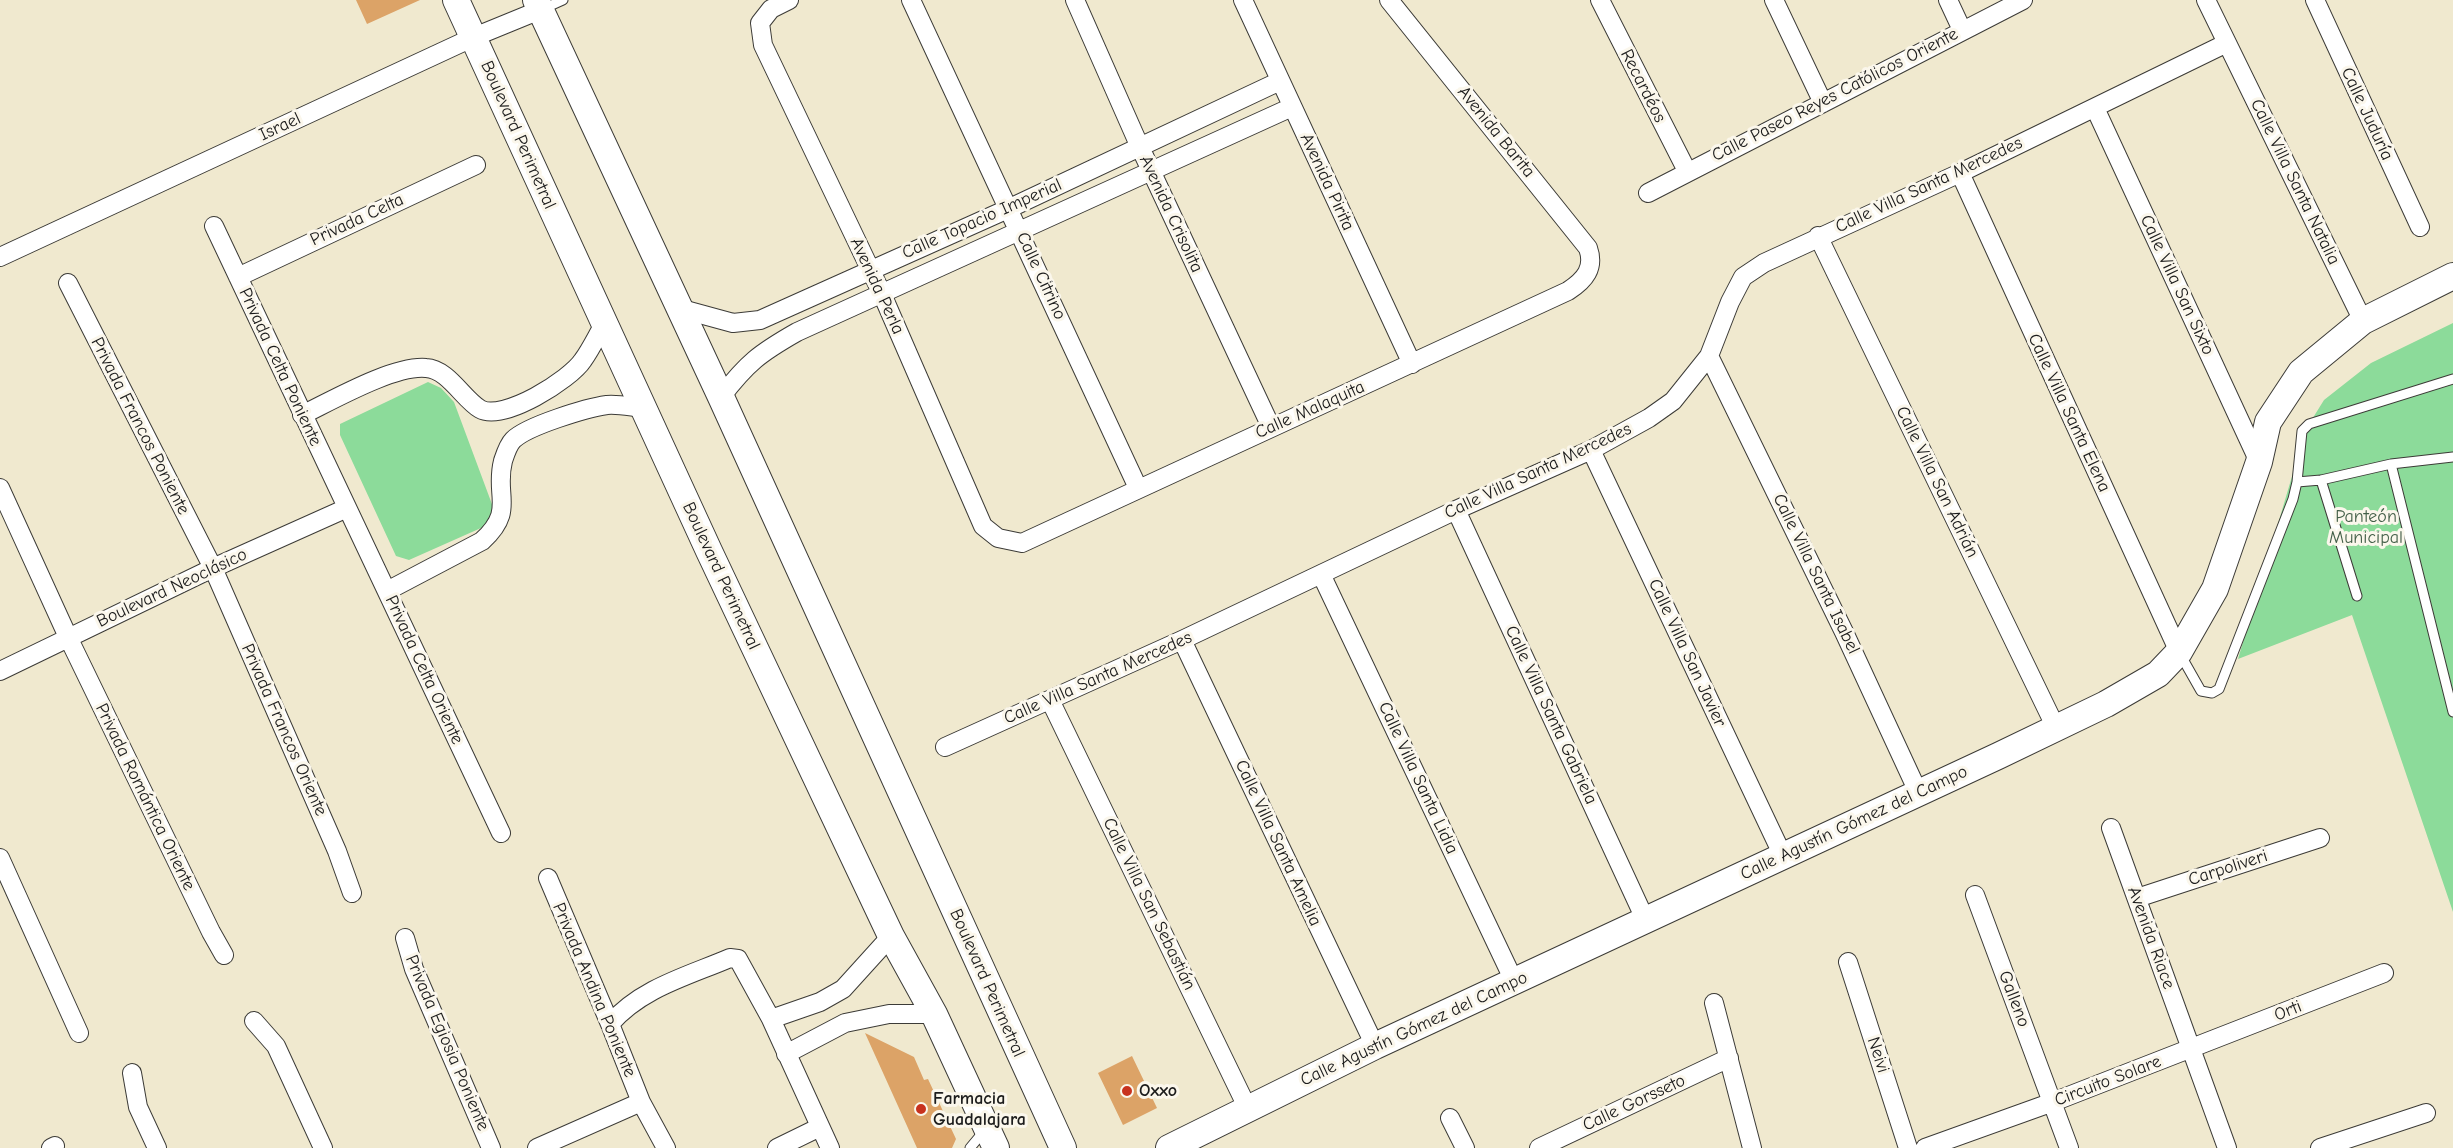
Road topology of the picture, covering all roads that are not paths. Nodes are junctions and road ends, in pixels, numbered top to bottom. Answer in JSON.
{"nodes":[{"id":1,"x":456,"y":0,"type":"edge"},
{"id":2,"x":789,"y":0,"type":"edge"},
{"id":3,"x":910,"y":0,"type":"edge"},
{"id":4,"x":1075,"y":0,"type":"edge"},
{"id":5,"x":1243,"y":0,"type":"edge"},
{"id":6,"x":1389,"y":0,"type":"edge"},
{"id":7,"x":1600,"y":0,"type":"edge"},
{"id":8,"x":1774,"y":0,"type":"edge"},
{"id":9,"x":1948,"y":0,"type":"edge"},
{"id":10,"x":2022,"y":0,"type":"edge"},
{"id":11,"x":2206,"y":0,"type":"edge"},
{"id":12,"x":2315,"y":0,"type":"edge"},
{"id":13,"x":546,"y":3,"type":"edge"},
{"id":14,"x":1962,"y":30,"type":"junction"},
{"id":15,"x":474,"y":37,"type":"junction"},
{"id":16,"x":2227,"y":43,"type":"junction"},
{"id":17,"x":1280,"y":81,"type":"junction"},
{"id":18,"x":1823,"y":103,"type":"junction"},
{"id":19,"x":1292,"y":107,"type":"junction"},
{"id":20,"x":2095,"y":108,"type":"junction"},
{"id":21,"x":1139,"y":145,"type":"junction"},
{"id":22,"x":476,"y":165,"type":"dead end"},
{"id":23,"x":1152,"y":171,"type":"junction"},
{"id":24,"x":1687,"y":171,"type":"junction"},
{"id":25,"x":1960,"y":173,"type":"junction"},
{"id":26,"x":1648,"y":193,"type":"dead end"},
{"id":27,"x":1010,"y":208,"type":"junction"},
{"id":28,"x":214,"y":226,"type":"dead end"},
{"id":29,"x":2420,"y":227,"type":"dead end"},
{"id":30,"x":1020,"y":230,"type":"junction"},
{"id":31,"x":1818,"y":236,"type":"junction"},
{"id":32,"x":0,"y":257,"type":"edge"},
{"id":33,"x":1590,"y":268,"type":"joint"},
{"id":34,"x":869,"y":269,"type":"junction"},
{"id":35,"x":2453,"y":276,"type":"edge"},
{"id":36,"x":238,"y":277,"type":"junction"},
{"id":37,"x":68,"y":283,"type":"dead end"},
{"id":38,"x":882,"y":294,"type":"junction"},
{"id":39,"x":805,"y":298,"type":"junction"},
{"id":40,"x":678,"y":308,"type":"junction"},
{"id":41,"x":760,"y":320,"type":"junction"},
{"id":42,"x":2363,"y":321,"type":"junction"},
{"id":43,"x":817,"y":323,"type":"junction"},
{"id":44,"x":604,"y":324,"type":"junction"},
{"id":45,"x":772,"y":346,"type":"junction"},
{"id":46,"x":1709,"y":356,"type":"junction"},
{"id":47,"x":1412,"y":364,"type":"junction"},
{"id":48,"x":2453,"y":379,"type":"edge"},
{"id":49,"x":539,"y":394,"type":"junction"},
{"id":50,"x":721,"y":397,"type":"junction"},
{"id":51,"x":644,"y":408,"type":"junction"},
{"id":52,"x":302,"y":415,"type":"junction"},
{"id":53,"x":550,"y":422,"type":"junction"},
{"id":54,"x":1270,"y":427,"type":"junction"},
{"id":55,"x":1591,"y":450,"type":"junction"},
{"id":56,"x":2453,"y":457,"type":"edge"},
{"id":57,"x":2259,"y":462,"type":"junction"},
{"id":58,"x":2391,"y":464,"type":"junction"},
{"id":59,"x":2321,"y":480,"type":"junction"},
{"id":60,"x":2297,"y":482,"type":"junction"},
{"id":61,"x":0,"y":488,"type":"edge"},
{"id":62,"x":1138,"y":488,"type":"junction"},
{"id":63,"x":347,"y":508,"type":"junction"},
{"id":64,"x":1456,"y":510,"type":"junction"},
{"id":65,"x":1022,"y":543,"type":"joint"},
{"id":66,"x":213,"y":568,"type":"junction"},
{"id":67,"x":1321,"y":574,"type":"junction"},
{"id":68,"x":387,"y":591,"type":"junction"},
{"id":69,"x":2357,"y":596,"type":"dead end"},
{"id":70,"x":68,"y":637,"type":"junction"},
{"id":71,"x":1182,"y":640,"type":"junction"},
{"id":72,"x":2179,"y":652,"type":"junction"},
{"id":73,"x":0,"y":672,"type":"edge"},
{"id":74,"x":1050,"y":700,"type":"junction"},
{"id":75,"x":2453,"y":712,"type":"edge"},
{"id":76,"x":2056,"y":728,"type":"junction"},
{"id":77,"x":945,"y":747,"type":"dead end"},
{"id":78,"x":1919,"y":794,"type":"junction"},
{"id":79,"x":2111,"y":828,"type":"dead end"},
{"id":80,"x":501,"y":833,"type":"dead end"},
{"id":81,"x":2320,"y":838,"type":"dead end"},
{"id":82,"x":1783,"y":856,"type":"junction"},
{"id":83,"x":0,"y":858,"type":"edge"},
{"id":84,"x":548,"y":878,"type":"dead end"},
{"id":85,"x":352,"y":894,"type":"dead end"},
{"id":86,"x":1975,"y":895,"type":"dead end"},
{"id":87,"x":2137,"y":898,"type":"junction"},
{"id":88,"x":1645,"y":919,"type":"junction"},
{"id":89,"x":891,"y":936,"type":"junction"},
{"id":90,"x":405,"y":938,"type":"dead end"},
{"id":91,"x":224,"y":955,"type":"dead end"},
{"id":92,"x":1848,"y":962,"type":"dead end"},
{"id":93,"x":2384,"y":973,"type":"dead end"},
{"id":94,"x":1514,"y":981,"type":"junction"},
{"id":95,"x":831,"y":996,"type":"junction"},
{"id":96,"x":1714,"y":1003,"type":"dead end"},
{"id":97,"x":934,"y":1014,"type":"junction"},
{"id":98,"x":771,"y":1019,"type":"junction"},
{"id":99,"x":254,"y":1021,"type":"dead end"},
{"id":100,"x":845,"y":1023,"type":"junction"},
{"id":101,"x":610,"y":1024,"type":"junction"},
{"id":102,"x":79,"y":1033,"type":"dead end"},
{"id":103,"x":1375,"y":1046,"type":"junction"},
{"id":104,"x":2192,"y":1049,"type":"junction"},
{"id":105,"x":786,"y":1054,"type":"junction"},
{"id":106,"x":1729,"y":1058,"type":"junction"},
{"id":107,"x":132,"y":1072,"type":"dead end"},
{"id":108,"x":641,"y":1102,"type":"junction"},
{"id":109,"x":2053,"y":1102,"type":"junction"},
{"id":110,"x":1248,"y":1108,"type":"junction"},
{"id":111,"x":2426,"y":1113,"type":"dead end"},
{"id":112,"x":1450,"y":1118,"type":"dead end"},
{"id":113,"x":820,"y":1127,"type":"junction"},
{"id":114,"x":992,"y":1138,"type":"edge"},
{"id":115,"x":157,"y":1148,"type":"edge"},
{"id":116,"x":323,"y":1148,"type":"edge"},
{"id":117,"x":491,"y":1148,"type":"edge"},
{"id":118,"x":537,"y":1148,"type":"edge"},
{"id":119,"x":666,"y":1148,"type":"edge"},
{"id":120,"x":777,"y":1148,"type":"edge"},
{"id":121,"x":830,"y":1148,"type":"edge"},
{"id":122,"x":970,"y":1148,"type":"edge"},
{"id":123,"x":1063,"y":1148,"type":"edge"},
{"id":124,"x":1169,"y":1148,"type":"edge"},
{"id":125,"x":1465,"y":1148,"type":"edge"},
{"id":126,"x":1539,"y":1148,"type":"edge"},
{"id":127,"x":1752,"y":1148,"type":"edge"},
{"id":128,"x":1908,"y":1148,"type":"edge"},
{"id":129,"x":1925,"y":1148,"type":"edge"},
{"id":130,"x":2069,"y":1148,"type":"edge"},
{"id":131,"x":2227,"y":1148,"type":"edge"},
{"id":132,"x":2320,"y":1148,"type":"edge"}],
"edges":[{"from":1,"to":15,"type":"street","name":"Boulevard Perimetral"},
{"from":2,"to":34,"type":"street","name":"Avenida Perla"},
{"from":3,"to":27,"type":"street","name":"Calle Citrino"},
{"from":4,"to":21,"type":"street","name":"Avenida Crisolita"},
{"from":5,"to":17,"type":"street","name":"Avenida Pirita"},
{"from":6,"to":33,"type":"street","name":"Avenida Barita"},
{"from":7,"to":24,"type":"street","name":"Recardéos"},
{"from":8,"to":18,"type":"street"},
{"from":9,"to":14,"type":"street"},
{"from":10,"to":14,"type":"street","name":"Calle Paseo Reyes Católicos Oriente"},
{"from":11,"to":16,"type":"street","name":"Calle Villa Santa Natalia"},
{"from":12,"to":29,"type":"street","name":"Calle Juduría"},
{"from":13,"to":15,"type":"street","name":"Israel"},
{"from":13,"to":40,"type":"street","name":"Boulevard Perimetral"},
{"from":14,"to":18,"type":"street","name":"Calle Paseo Reyes Católicos Oriente"},
{"from":15,"to":32,"type":"street","name":"Israel"},
{"from":15,"to":44,"type":"street","name":"Boulevard Perimetral"},
{"from":16,"to":20,"type":"street","name":"Calle Villa Santa Mercedes"},
{"from":16,"to":42,"type":"street","name":"Calle Villa Santa Natalia"},
{"from":17,"to":19,"type":"street","name":"Avenida Pirita"},
{"from":17,"to":21,"type":"street","name":"Calle Topacio Imperial"},
{"from":18,"to":24,"type":"street","name":"Calle Paseo Reyes Católicos Oriente"},
{"from":19,"to":23,"type":"street","name":"Calle Topacio Imperial"},
{"from":19,"to":47,"type":"street","name":"Avenida Pirita"},
{"from":20,"to":25,"type":"street","name":"Calle Villa Santa Mercedes"},
{"from":20,"to":57,"type":"street","name":"Calle Villa San Sixto"},
{"from":21,"to":23,"type":"street","name":"Avenida Crisolita"},
{"from":21,"to":27,"type":"street","name":"Calle Topacio Imperial"},
{"from":22,"to":36,"type":"street","name":"Privada Celta"},
{"from":23,"to":30,"type":"street","name":"Calle Topacio Imperial"},
{"from":23,"to":54,"type":"street","name":"Avenida Crisolita"},
{"from":24,"to":26,"type":"street","name":"Calle Paseo Reyes Católicos Oriente"},
{"from":25,"to":31,"type":"street","name":"Calle Villa Santa Mercedes"},
{"from":25,"to":72,"type":"street","name":"Calle Villa Santa Elena"},
{"from":27,"to":30,"type":"street","name":"Calle Citrino"},
{"from":27,"to":34,"type":"street","name":"Calle Topacio Imperial"},
{"from":28,"to":36,"type":"street","name":"Privada Celta Poniente"},
{"from":30,"to":38,"type":"street","name":"Calle Topacio Imperial"},
{"from":30,"to":62,"type":"street","name":"Calle Citrino"},
{"from":31,"to":46,"type":"street","name":"Calle Villa Santa Mercedes"},
{"from":31,"to":76,"type":"street","name":"Calle Villa San Adrián"},
{"from":33,"to":47,"type":"street","name":"Calle Malaquita"},
{"from":34,"to":38,"type":"street","name":"Avenida Perla"},
{"from":34,"to":39,"type":"street","name":"Calle Topacio Imperial"},
{"from":35,"to":42,"type":"street","name":"Calle Agustín Gómez del Campo"},
{"from":36,"to":52,"type":"street","name":"Privada Celta Poniente"},
{"from":37,"to":66,"type":"street","name":"Privada Francos Poniente"},
{"from":38,"to":43,"type":"street","name":"Calle Topacio Imperial"},
{"from":38,"to":65,"type":"street","name":"Avenida Perla"},
{"from":39,"to":41,"type":"street","name":"Calle Topacio Imperial"},
{"from":39,"to":43,"type":"street"},
{"from":40,"to":41,"type":"street","name":"Calle Topacio Imperial"},
{"from":40,"to":50,"type":"street","name":"Boulevard Perimetral"},
{"from":41,"to":45,"type":"street"},
{"from":42,"to":57,"type":"street","name":"Calle Agustín Gómez del Campo"},
{"from":43,"to":45,"type":"street","name":"Calle Topacio Imperial"},
{"from":44,"to":49,"type":"street"},
{"from":44,"to":51,"type":"street","name":"Boulevard Perimetral"},
{"from":45,"to":50,"type":"street","name":"Calle Topacio Imperial"},
{"from":46,"to":55,"type":"street","name":"Calle Villa Santa Mercedes"},
{"from":46,"to":78,"type":"street","name":"Calle Villa Santa Isabel"},
{"from":47,"to":54,"type":"street","name":"Calle Malaquita"},
{"from":48,"to":60,"type":"lane"},
{"from":49,"to":52,"type":"street"},
{"from":49,"to":53,"type":"street"},
{"from":50,"to":123,"type":"street","name":"Boulevard Perimetral"},
{"from":51,"to":53,"type":"street"},
{"from":51,"to":89,"type":"street","name":"Boulevard Perimetral"},
{"from":52,"to":63,"type":"street","name":"Privada Celta Poniente"},
{"from":53,"to":68,"type":"street"},
{"from":54,"to":62,"type":"street","name":"Calle Malaquita"},
{"from":55,"to":64,"type":"street","name":"Calle Villa Santa Mercedes"},
{"from":55,"to":82,"type":"street","name":"Calle Villa San Javier"},
{"from":56,"to":58,"type":"lane"},
{"from":57,"to":72,"type":"street","name":"Calle Agustín Gómez del Campo"},
{"from":58,"to":59,"type":"lane"},
{"from":58,"to":75,"type":"lane"},
{"from":59,"to":60,"type":"lane"},
{"from":59,"to":69,"type":"lane"},
{"from":60,"to":72,"type":"lane"},
{"from":61,"to":70,"type":"street","name":"Privada Romántica Oriente"},
{"from":62,"to":65,"type":"street","name":"Calle Malaquita"},
{"from":63,"to":66,"type":"street","name":"Boulevard Neoclásico"},
{"from":63,"to":68,"type":"street","name":"Privada Celta Oriente"},
{"from":64,"to":67,"type":"street","name":"Calle Villa Santa Mercedes"},
{"from":64,"to":88,"type":"street","name":"Calle Villa Santa Gabriela"},
{"from":66,"to":70,"type":"street","name":"Boulevard Neoclásico"},
{"from":66,"to":85,"type":"street","name":"Privada Francos Oriente"},
{"from":67,"to":71,"type":"street","name":"Calle Villa Santa Mercedes"},
{"from":67,"to":94,"type":"street","name":"Calle Villa Santa Lidia"},
{"from":68,"to":80,"type":"street","name":"Privada Celta Oriente"},
{"from":70,"to":73,"type":"street","name":"Boulevard Neoclásico"},
{"from":70,"to":91,"type":"street","name":"Privada Romántica Oriente"},
{"from":71,"to":74,"type":"street","name":"Calle Villa Santa Mercedes"},
{"from":71,"to":103,"type":"street","name":"Calle Villa Santa Amelia"},
{"from":72,"to":76,"type":"street","name":"Calle Agustín Gómez del Campo"},
{"from":74,"to":77,"type":"street","name":"Calle Villa Santa Mercedes"},
{"from":74,"to":110,"type":"street","name":"Calle Villa San Sebastián"},
{"from":76,"to":78,"type":"street","name":"Calle Agustín Gómez del Campo"},
{"from":78,"to":82,"type":"street","name":"Calle Agustín Gómez del Campo"},
{"from":79,"to":87,"type":"street","name":"Avenida Riace"},
{"from":81,"to":87,"type":"street","name":"Carpoliveri"},
{"from":82,"to":88,"type":"street","name":"Calle Agustín Gómez del Campo"},
{"from":83,"to":102,"type":"street"},
{"from":84,"to":101,"type":"street","name":"Privada Andina Poniente"},
{"from":86,"to":109,"type":"street","name":"Galleno"},
{"from":87,"to":104,"type":"street","name":"Avenida Riace"},
{"from":88,"to":94,"type":"street","name":"Calle Agustín Gómez del Campo"},
{"from":89,"to":95,"type":"street"},
{"from":89,"to":97,"type":"street","name":"Boulevard Perimetral"},
{"from":90,"to":117,"type":"street","name":"Privada Egiosia Poniente"},
{"from":92,"to":128,"type":"street","name":"Neivi"},
{"from":93,"to":104,"type":"street","name":"Orti"},
{"from":94,"to":103,"type":"street","name":"Calle Agustín Gómez del Campo"},
{"from":95,"to":98,"type":"street"},
{"from":95,"to":100,"type":"street"},
{"from":96,"to":106,"type":"street"},
{"from":97,"to":100,"type":"street"},
{"from":97,"to":114,"type":"street","name":"Boulevard Perimetral"},
{"from":98,"to":101,"type":"street"},
{"from":98,"to":105,"type":"street"},
{"from":99,"to":116,"type":"street"},
{"from":100,"to":105,"type":"street"},
{"from":101,"to":108,"type":"street","name":"Privada Andina Poniente"},
{"from":103,"to":110,"type":"street","name":"Calle Agustín Gómez del Campo"},
{"from":104,"to":109,"type":"street","name":"Circuito Solare"},
{"from":104,"to":131,"type":"street"},
{"from":105,"to":113,"type":"street"},
{"from":106,"to":126,"type":"street","name":"Calle Gorsseto"},
{"from":106,"to":127,"type":"street"},
{"from":107,"to":115,"type":"street"},
{"from":108,"to":118,"type":"street"},
{"from":108,"to":119,"type":"street","name":"Privada Andina Poniente"},
{"from":109,"to":129,"type":"street","name":"Circuito Solare"},
{"from":109,"to":130,"type":"street","name":"Galleno"},
{"from":110,"to":124,"type":"street","name":"Calle Agustín Gómez del Campo"},
{"from":111,"to":132,"type":"street"},
{"from":112,"to":125,"type":"street"},
{"from":113,"to":120,"type":"street"},
{"from":113,"to":121,"type":"street"},
{"from":114,"to":122,"type":"lane"}]}
